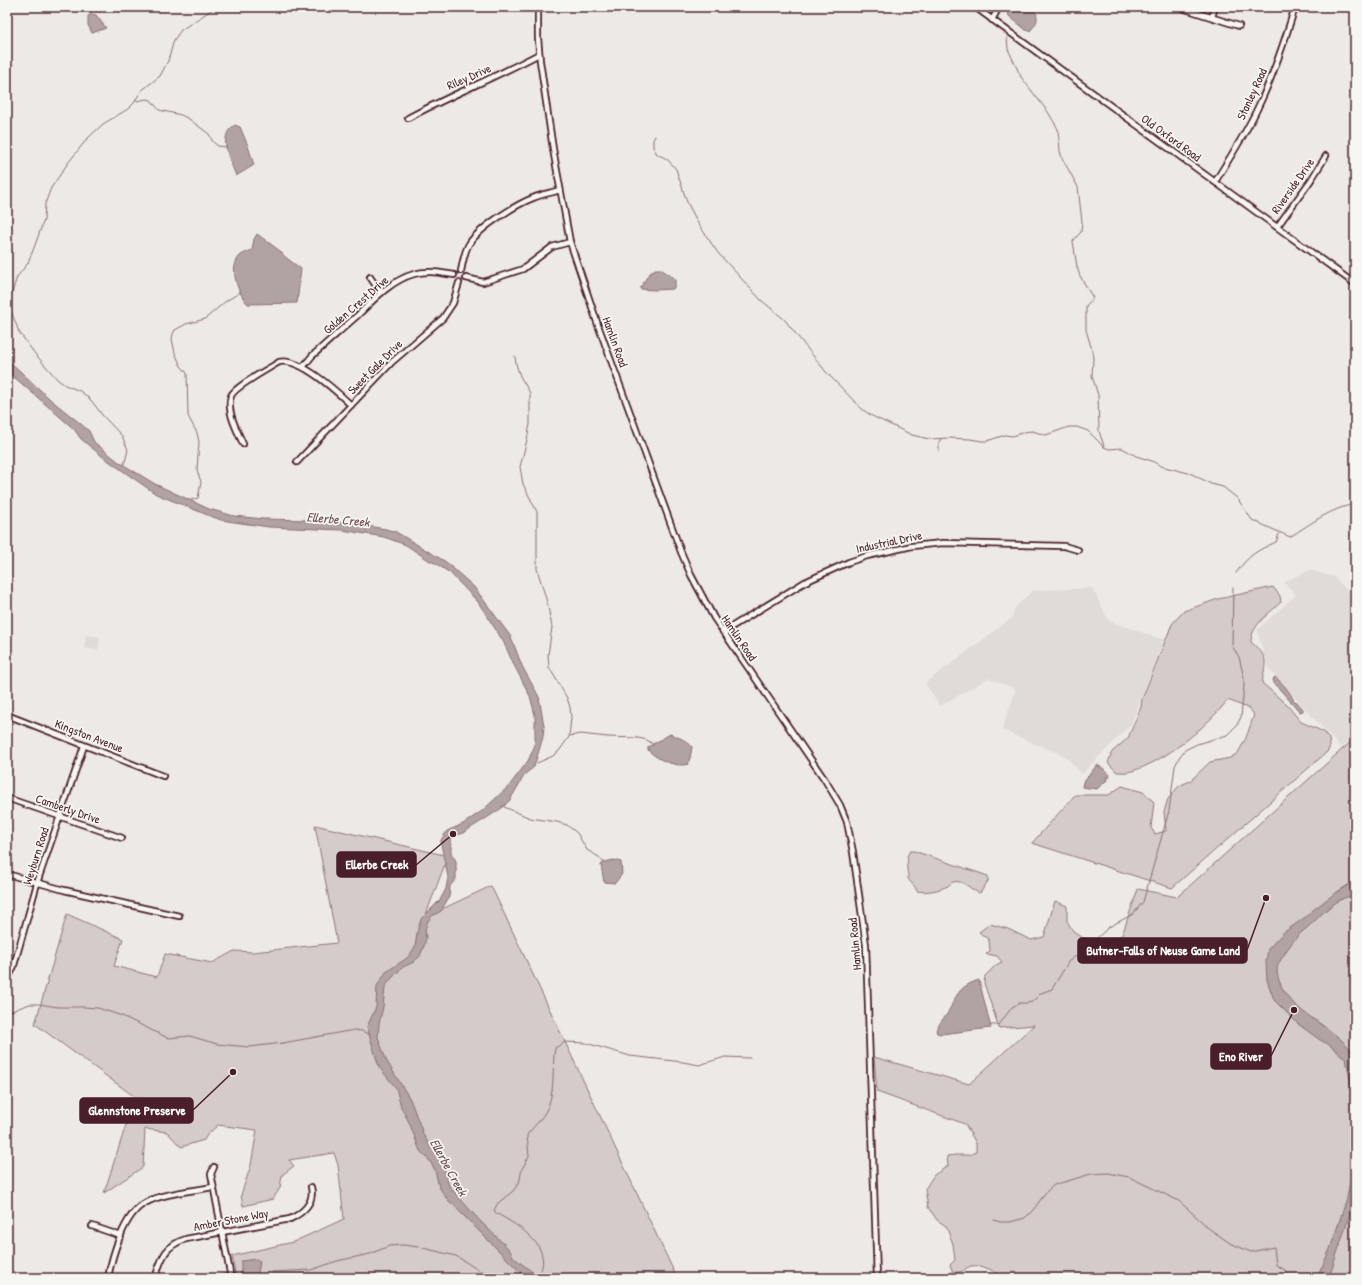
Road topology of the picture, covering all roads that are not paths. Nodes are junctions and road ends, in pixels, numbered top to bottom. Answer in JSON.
{"nodes":[{"id":1,"x":538,"y":7,"type":"edge"},
{"id":2,"x":975,"y":7,"type":"edge"},
{"id":3,"x":999,"y":7,"type":"edge"},
{"id":4,"x":1179,"y":7,"type":"edge"},
{"id":5,"x":1215,"y":7,"type":"edge"},
{"id":6,"x":1294,"y":7,"type":"edge"},
{"id":7,"x":1212,"y":17,"type":"junction"},
{"id":8,"x":992,"y":20,"type":"junction"},
{"id":9,"x":1239,"y":26,"type":"dead end"},
{"id":10,"x":539,"y":54,"type":"junction"},
{"id":11,"x":408,"y":118,"type":"dead end"},
{"id":12,"x":1326,"y":156,"type":"dead end"},
{"id":13,"x":1215,"y":182,"type":"junction"},
{"id":14,"x":560,"y":190,"type":"junction"},
{"id":15,"x":1277,"y":227,"type":"junction"},
{"id":16,"x":570,"y":242,"type":"junction"},
{"id":17,"x":461,"y":271,"type":"junction"},
{"id":18,"x":454,"y":276,"type":"junction"},
{"id":19,"x":370,"y":277,"type":"dead end"},
{"id":20,"x":466,"y":278,"type":"junction"},
{"id":21,"x":458,"y":283,"type":"junction"},
{"id":22,"x":1355,"y":284,"type":"edge"},
{"id":23,"x":381,"y":293,"type":"junction"},
{"id":24,"x":303,"y":368,"type":"junction"},
{"id":25,"x":352,"y":405,"type":"junction"},
{"id":26,"x":242,"y":444,"type":"dead end"},
{"id":27,"x":297,"y":462,"type":"dead end"},
{"id":28,"x":1078,"y":550,"type":"dead end"},
{"id":29,"x":722,"y":632,"type":"junction"},
{"id":30,"x":7,"y":715,"type":"edge"},
{"id":31,"x":84,"y":746,"type":"junction"},
{"id":32,"x":163,"y":776,"type":"dead end"},
{"id":33,"x":7,"y":798,"type":"edge"},
{"id":34,"x":60,"y":816,"type":"junction"},
{"id":35,"x":122,"y":838,"type":"dead end"},
{"id":36,"x":7,"y":874,"type":"edge"},
{"id":37,"x":37,"y":883,"type":"junction"},
{"id":38,"x":179,"y":916,"type":"dead end"},
{"id":39,"x":8,"y":974,"type":"edge"},
{"id":40,"x":214,"y":1167,"type":"dead end"},
{"id":41,"x":213,"y":1187,"type":"junction"},
{"id":42,"x":311,"y":1188,"type":"dead end"},
{"id":43,"x":92,"y":1226,"type":"dead end"},
{"id":44,"x":222,"y":1232,"type":"junction"},
{"id":45,"x":121,"y":1236,"type":"junction"},
{"id":46,"x":231,"y":1277,"type":"edge"},
{"id":47,"x":108,"y":1278,"type":"edge"},
{"id":48,"x":156,"y":1278,"type":"edge"},
{"id":49,"x":224,"y":1278,"type":"edge"},
{"id":50,"x":877,"y":1278,"type":"edge"}],
"edges":[{"from":1,"to":10,"type":"street","name":"Hamlin Road"},
{"from":2,"to":8,"type":"street","name":"Old Oxford Road"},
{"from":3,"to":8,"type":"street"},
{"from":4,"to":7,"type":"street"},
{"from":5,"to":7,"type":"street"},
{"from":6,"to":13,"type":"street","name":"Stanley Road"},
{"from":7,"to":9,"type":"street"},
{"from":8,"to":13,"type":"street","name":"Old Oxford Road"},
{"from":10,"to":11,"type":"street","name":"Riley Drive"},
{"from":10,"to":14,"type":"street","name":"Hamlin Road"},
{"from":12,"to":15,"type":"street","name":"Riverside Drive"},
{"from":13,"to":15,"type":"street","name":"Old Oxford Road"},
{"from":14,"to":16,"type":"street","name":"Hamlin Road"},
{"from":14,"to":17,"type":"street"},
{"from":15,"to":22,"type":"street","name":"Old Oxford Road"},
{"from":16,"to":20,"type":"street"},
{"from":16,"to":29,"type":"street","name":"Hamlin Road"},
{"from":17,"to":18,"type":"street"},
{"from":17,"to":20,"type":"street"},
{"from":18,"to":21,"type":"street"},
{"from":18,"to":23,"type":"street","name":"Golden Crest Drive"},
{"from":19,"to":23,"type":"street"},
{"from":20,"to":21,"type":"street"},
{"from":21,"to":25,"type":"street","name":"Sweet Gale Drive"},
{"from":23,"to":24,"type":"street","name":"Golden Crest Drive"},
{"from":24,"to":25,"type":"street"},
{"from":24,"to":26,"type":"street"},
{"from":25,"to":27,"type":"street","name":"Sweet Gale Drive"},
{"from":28,"to":29,"type":"street","name":"Industrial Drive"},
{"from":29,"to":50,"type":"street","name":"Hamlin Road"},
{"from":30,"to":31,"type":"street","name":"Kingston Avenue"},
{"from":31,"to":32,"type":"street","name":"Kingston Avenue"},
{"from":31,"to":34,"type":"street","name":"Weyburn Road"},
{"from":33,"to":34,"type":"street","name":"Camberly Drive"},
{"from":34,"to":35,"type":"street","name":"Camberly Drive"},
{"from":34,"to":37,"type":"street","name":"Weyburn Road"},
{"from":36,"to":37,"type":"street"},
{"from":37,"to":38,"type":"street"},
{"from":37,"to":39,"type":"street","name":"Weyburn Road"},
{"from":40,"to":41,"type":"street"},
{"from":41,"to":44,"type":"street"},
{"from":41,"to":45,"type":"street"},
{"from":42,"to":44,"type":"street","name":"Amber Stone Way"},
{"from":43,"to":45,"type":"street"},
{"from":44,"to":46,"type":"street"},
{"from":44,"to":48,"type":"street","name":"Amber Stone Way"},
{"from":45,"to":47,"type":"street"},
{"from":46,"to":49,"type":"street"}]}
